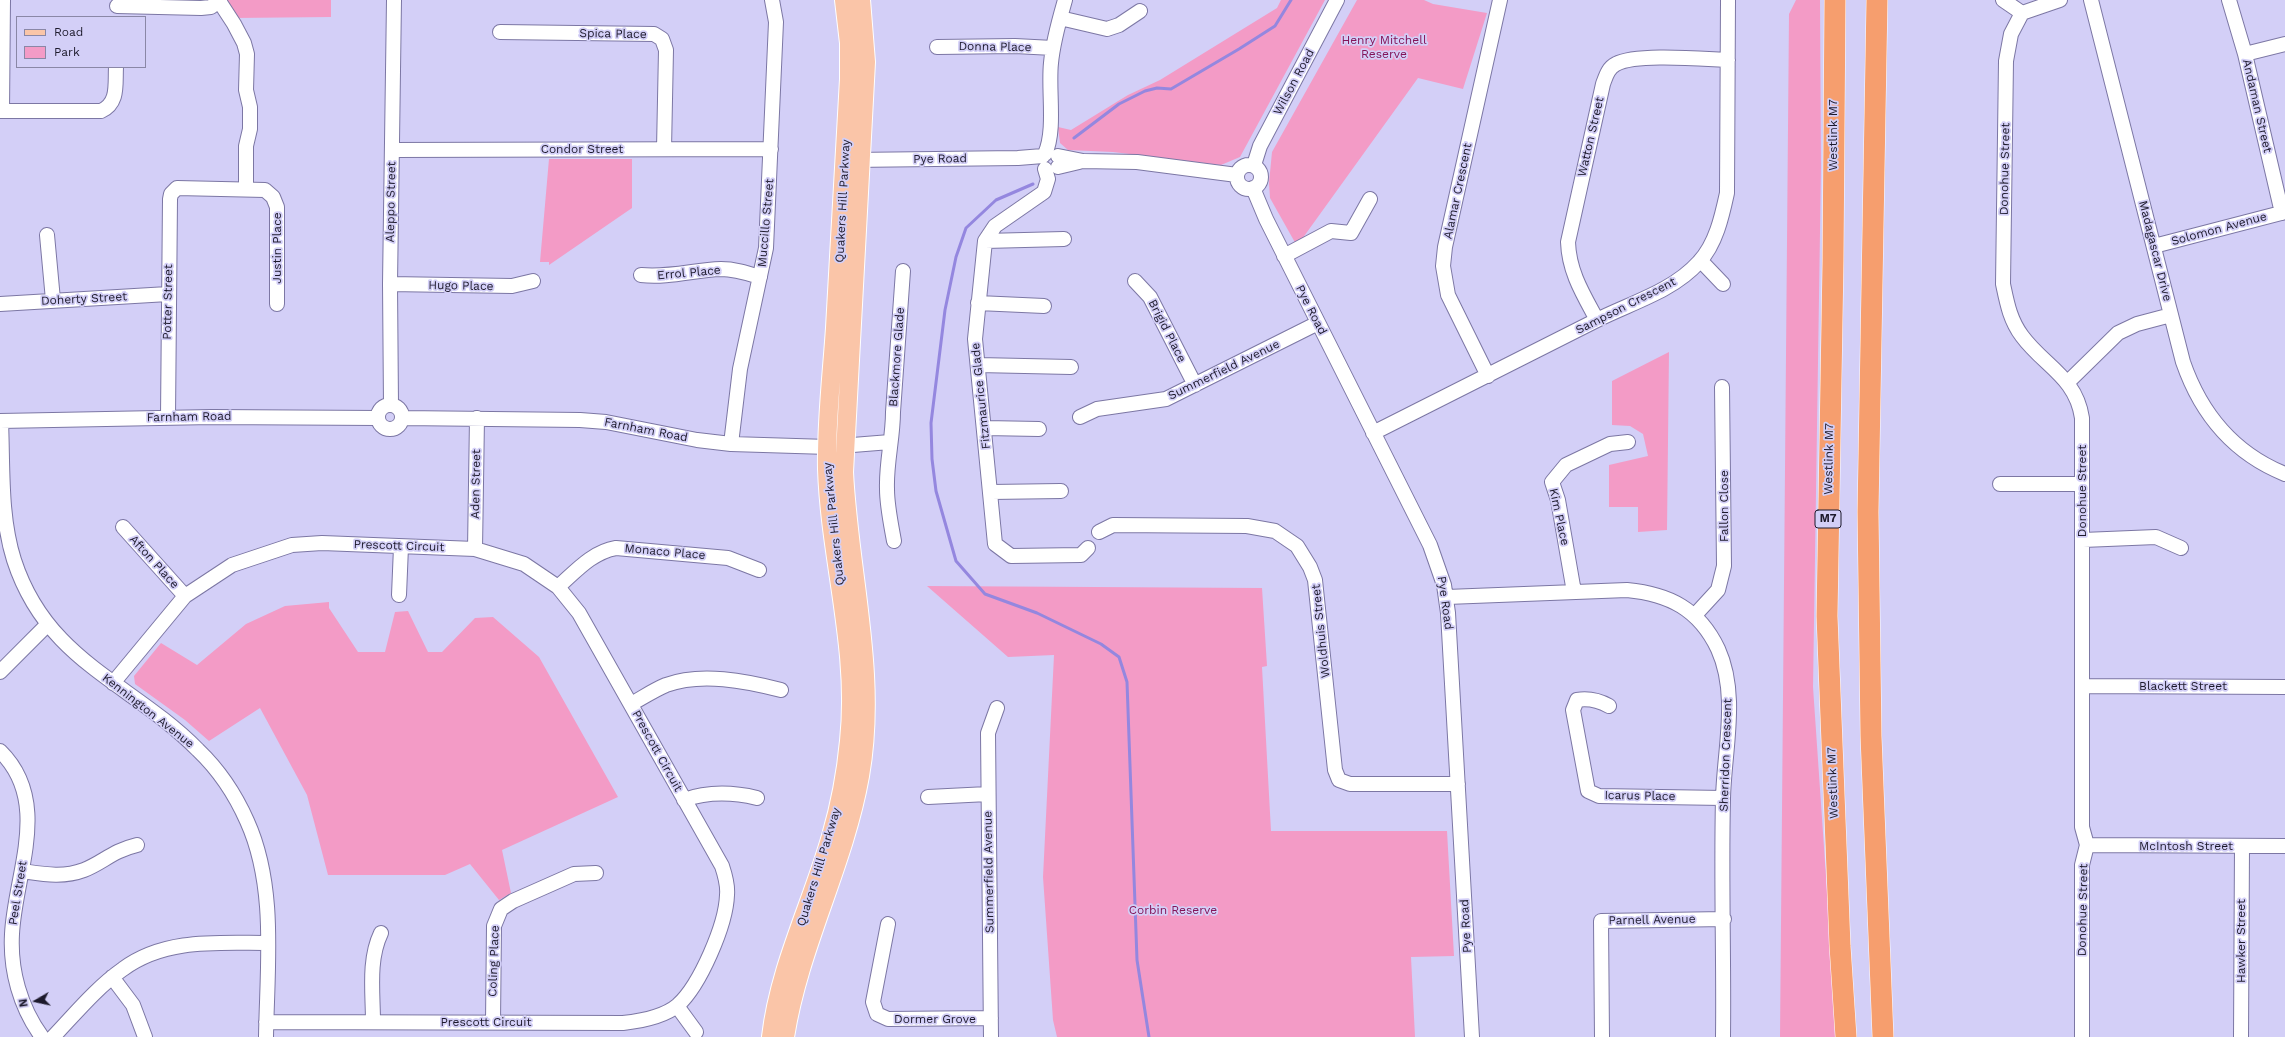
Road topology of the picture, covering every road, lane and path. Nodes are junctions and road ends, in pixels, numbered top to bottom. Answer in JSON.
{"nodes":[{"id":1,"x":3,"y":0,"type":"edge"},
{"id":2,"x":394,"y":0,"type":"edge"},
{"id":3,"x":772,"y":0,"type":"edge"},
{"id":4,"x":844,"y":0,"type":"edge"},
{"id":5,"x":861,"y":0,"type":"edge"},
{"id":6,"x":1065,"y":0,"type":"edge"},
{"id":7,"x":1336,"y":0,"type":"edge"},
{"id":8,"x":1500,"y":0,"type":"edge"},
{"id":9,"x":1728,"y":0,"type":"edge"},
{"id":10,"x":1835,"y":0,"type":"edge"},
{"id":11,"x":1877,"y":0,"type":"edge"},
{"id":12,"x":2003,"y":0,"type":"edge"},
{"id":13,"x":2060,"y":0,"type":"edge"},
{"id":14,"x":2091,"y":0,"type":"edge"},
{"id":15,"x":2229,"y":0,"type":"edge"},
{"id":16,"x":219,"y":1,"type":"edge"},
{"id":17,"x":117,"y":8,"type":"edge"},
{"id":18,"x":1140,"y":11,"type":"dead end"},
{"id":19,"x":2022,"y":13,"type":"junction"},
{"id":20,"x":1060,"y":18,"type":"junction"},
{"id":21,"x":500,"y":32,"type":"dead end"},
{"id":22,"x":2285,"y":44,"type":"edge"},
{"id":23,"x":937,"y":47,"type":"dead end"},
{"id":24,"x":1053,"y":48,"type":"junction"},
{"id":25,"x":2245,"y":54,"type":"junction"},
{"id":26,"x":1728,"y":60,"type":"junction"},
{"id":27,"x":116,"y":68,"type":"edge"},
{"id":28,"x":1,"y":111,"type":"edge"},
{"id":29,"x":664,"y":148,"type":"junction"},
{"id":30,"x":772,"y":149,"type":"junction"},
{"id":31,"x":392,"y":150,"type":"junction"},
{"id":32,"x":853,"y":160,"type":"junction"},
{"id":33,"x":1050,"y":161,"type":"junction"},
{"id":34,"x":1254,"y":165,"type":"junction"},
{"id":35,"x":1237,"y":175,"type":"junction"},
{"id":36,"x":177,"y":188,"type":"joint"},
{"id":37,"x":1253,"y":188,"type":"junction"},
{"id":38,"x":246,"y":189,"type":"junction"},
{"id":39,"x":1370,"y":199,"type":"dead end"},
{"id":40,"x":2283,"y":213,"type":"edge"},
{"id":41,"x":46,"y":235,"type":"dead end"},
{"id":42,"x":1064,"y":239,"type":"dead end"},
{"id":43,"x":984,"y":241,"type":"junction"},
{"id":44,"x":2154,"y":246,"type":"junction"},
{"id":45,"x":1284,"y":256,"type":"junction"},
{"id":46,"x":1700,"y":261,"type":"junction"},
{"id":47,"x":903,"y":271,"type":"dead end"},
{"id":48,"x":641,"y":275,"type":"dead end"},
{"id":49,"x":760,"y":277,"type":"junction"},
{"id":50,"x":533,"y":281,"type":"dead end"},
{"id":51,"x":1135,"y":281,"type":"dead end"},
{"id":52,"x":390,"y":284,"type":"junction"},
{"id":53,"x":1723,"y":284,"type":"dead end"},
{"id":54,"x":168,"y":294,"type":"junction"},
{"id":55,"x":53,"y":300,"type":"junction"},
{"id":56,"x":978,"y":303,"type":"junction"},
{"id":57,"x":0,"y":304,"type":"edge"},
{"id":58,"x":277,"y":304,"type":"dead end"},
{"id":59,"x":1044,"y":306,"type":"dead end"},
{"id":60,"x":2171,"y":315,"type":"junction"},
{"id":61,"x":1597,"y":320,"type":"junction"},
{"id":62,"x":1318,"y":324,"type":"junction"},
{"id":63,"x":978,"y":365,"type":"junction"},
{"id":64,"x":1071,"y":367,"type":"dead end"},
{"id":65,"x":1488,"y":376,"type":"junction"},
{"id":66,"x":2068,"y":382,"type":"junction"},
{"id":67,"x":1195,"y":385,"type":"junction"},
{"id":68,"x":1722,"y":387,"type":"dead end"},
{"id":69,"x":391,"y":405,"type":"junction"},
{"id":70,"x":1080,"y":417,"type":"dead end"},
{"id":71,"x":168,"y":418,"type":"junction"},
{"id":72,"x":378,"y":418,"type":"junction"},
{"id":73,"x":402,"y":418,"type":"junction"},
{"id":74,"x":476,"y":418,"type":"junction"},
{"id":75,"x":0,"y":421,"type":"edge"},
{"id":76,"x":985,"y":428,"type":"junction"},
{"id":77,"x":1039,"y":429,"type":"dead end"},
{"id":78,"x":1373,"y":433,"type":"junction"},
{"id":79,"x":1628,"y":442,"type":"dead end"},
{"id":80,"x":730,"y":444,"type":"junction"},
{"id":81,"x":890,"y":446,"type":"junction"},
{"id":82,"x":836,"y":447,"type":"junction"},
{"id":83,"x":2279,"y":472,"type":"edge"},
{"id":84,"x":2000,"y":484,"type":"dead end"},
{"id":85,"x":2082,"y":484,"type":"junction"},
{"id":86,"x":1061,"y":491,"type":"dead end"},
{"id":87,"x":991,"y":492,"type":"junction"},
{"id":88,"x":123,"y":527,"type":"dead end"},
{"id":89,"x":1099,"y":532,"type":"dead end"},
{"id":90,"x":4,"y":539,"type":"edge"},
{"id":91,"x":2083,"y":540,"type":"junction"},
{"id":92,"x":894,"y":541,"type":"dead end"},
{"id":93,"x":401,"y":547,"type":"junction"},
{"id":94,"x":1088,"y":548,"type":"dead end"},
{"id":95,"x":2180,"y":548,"type":"dead end"},
{"id":96,"x":475,"y":549,"type":"junction"},
{"id":97,"x":759,"y":570,"type":"dead end"},
{"id":98,"x":558,"y":587,"type":"junction"},
{"id":99,"x":1574,"y":592,"type":"junction"},
{"id":100,"x":399,"y":595,"type":"dead end"},
{"id":101,"x":185,"y":596,"type":"junction"},
{"id":102,"x":1447,"y":598,"type":"junction"},
{"id":103,"x":1695,"y":616,"type":"junction"},
{"id":104,"x":48,"y":624,"type":"junction"},
{"id":105,"x":0,"y":672,"type":"edge"},
{"id":106,"x":112,"y":683,"type":"junction"},
{"id":107,"x":2082,"y":686,"type":"junction"},
{"id":108,"x":2285,"y":687,"type":"edge"},
{"id":109,"x":780,"y":690,"type":"dead end"},
{"id":110,"x":631,"y":704,"type":"junction"},
{"id":111,"x":1609,"y":706,"type":"dead end"},
{"id":112,"x":997,"y":708,"type":"dead end"},
{"id":113,"x":0,"y":751,"type":"edge"},
{"id":114,"x":1458,"y":784,"type":"junction"},
{"id":115,"x":988,"y":794,"type":"junction"},
{"id":116,"x":928,"y":797,"type":"dead end"},
{"id":117,"x":757,"y":798,"type":"dead end"},
{"id":118,"x":1723,"y":798,"type":"junction"},
{"id":119,"x":684,"y":800,"type":"junction"},
{"id":120,"x":137,"y":845,"type":"dead end"},
{"id":121,"x":2087,"y":846,"type":"junction"},
{"id":122,"x":2242,"y":846,"type":"junction"},
{"id":123,"x":2285,"y":846,"type":"edge"},
{"id":124,"x":22,"y":871,"type":"junction"},
{"id":125,"x":596,"y":873,"type":"dead end"},
{"id":126,"x":1724,"y":919,"type":"junction"},
{"id":127,"x":888,"y":924,"type":"dead end"},
{"id":128,"x":381,"y":933,"type":"dead end"},
{"id":129,"x":267,"y":943,"type":"junction"},
{"id":130,"x":112,"y":977,"type":"junction"},
{"id":131,"x":677,"y":1006,"type":"junction"},
{"id":132,"x":991,"y":1018,"type":"junction"},
{"id":133,"x":266,"y":1022,"type":"junction"},
{"id":134,"x":373,"y":1022,"type":"junction"},
{"id":135,"x":493,"y":1022,"type":"junction"},
{"id":136,"x":696,"y":1032,"type":"dead end"},
{"id":137,"x":42,"y":1037,"type":"edge"},
{"id":138,"x":53,"y":1037,"type":"edge"},
{"id":139,"x":145,"y":1037,"type":"edge"},
{"id":140,"x":266,"y":1037,"type":"edge"},
{"id":141,"x":771,"y":1037,"type":"edge"},
{"id":142,"x":785,"y":1037,"type":"edge"},
{"id":143,"x":992,"y":1037,"type":"edge"},
{"id":144,"x":1472,"y":1037,"type":"edge"},
{"id":145,"x":1602,"y":1037,"type":"edge"},
{"id":146,"x":1723,"y":1037,"type":"edge"},
{"id":147,"x":1846,"y":1037,"type":"edge"},
{"id":148,"x":1883,"y":1037,"type":"edge"},
{"id":149,"x":2082,"y":1037,"type":"edge"},
{"id":150,"x":2241,"y":1037,"type":"edge"}],
"edges":[{"from":1,"to":28,"type":"street"},
{"from":2,"to":31,"type":"street","name":"Aleppo Street"},
{"from":3,"to":30,"type":"street","name":"Muccillo Street"},
{"from":4,"to":32,"type":"main road","name":"Quakers Hill Parkway"},
{"from":5,"to":32,"type":"main road","name":"Quakers Hill Parkway"},
{"from":6,"to":20,"type":"street"},
{"from":7,"to":34,"type":"street","name":"Wilson Road"},
{"from":8,"to":65,"type":"street","name":"Alamar Crescent"},
{"from":9,"to":26,"type":"street","name":"Sampson Crescent"},
{"from":10,"to":147,"type":"highway","name":"Westlink M7","number":"M7"},
{"from":11,"to":148,"type":"highway"},
{"from":12,"to":19,"type":"street"},
{"from":13,"to":19,"type":"street"},
{"from":14,"to":44,"type":"street","name":"Madagascar Drive"},
{"from":15,"to":25,"type":"street","name":"Andaman Street"},
{"from":16,"to":17,"type":"street"},
{"from":16,"to":38,"type":"street"},
{"from":18,"to":20,"type":"street"},
{"from":19,"to":66,"type":"street","name":"Donohue Street"},
{"from":20,"to":24,"type":"street"},
{"from":21,"to":29,"type":"street","name":"Spica Place"},
{"from":22,"to":25,"type":"street"},
{"from":23,"to":24,"type":"street","name":"Donna Place"},
{"from":24,"to":33,"type":"street"},
{"from":25,"to":40,"type":"street","name":"Andaman Street"},
{"from":26,"to":46,"type":"street","name":"Sampson Crescent"},
{"from":26,"to":61,"type":"street","name":"Watton Street"},
{"from":27,"to":28,"type":"street"},
{"from":29,"to":30,"type":"street","name":"Condor Street"},
{"from":29,"to":31,"type":"street","name":"Condor Street"},
{"from":30,"to":49,"type":"street","name":"Muccillo Street"},
{"from":31,"to":52,"type":"street","name":"Aleppo Street"},
{"from":32,"to":33,"type":"street","name":"Pye Road"},
{"from":32,"to":82,"type":"main road","name":"Quakers Hill Parkway"},
{"from":33,"to":35,"type":"street","name":"Pye Road"},
{"from":33,"to":43,"type":"street"},
{"from":34,"to":35,"type":"street"},
{"from":34,"to":37,"type":"street"},
{"from":35,"to":37,"type":"street"},
{"from":36,"to":38,"type":"street","name":"Justin Place"},
{"from":36,"to":54,"type":"street","name":"Potter Street"},
{"from":37,"to":45,"type":"street","name":"Pye Road"},
{"from":38,"to":58,"type":"street","name":"Justin Place"},
{"from":39,"to":45,"type":"street"},
{"from":40,"to":44,"type":"street","name":"Solomon Avenue"},
{"from":41,"to":55,"type":"street"},
{"from":42,"to":43,"type":"street"},
{"from":43,"to":56,"type":"street","name":"Fitzmaurice Glade"},
{"from":44,"to":60,"type":"street","name":"Madagascar Drive"},
{"from":45,"to":62,"type":"street","name":"Pye Road"},
{"from":46,"to":53,"type":"street"},
{"from":46,"to":61,"type":"street","name":"Sampson Crescent"},
{"from":47,"to":81,"type":"street","name":"Blackmore Glade"},
{"from":48,"to":49,"type":"street","name":"Errol Place"},
{"from":49,"to":80,"type":"street","name":"Muccillo Street"},
{"from":50,"to":52,"type":"street","name":"Hugo Place"},
{"from":51,"to":67,"type":"street","name":"Brigid Place"},
{"from":52,"to":69,"type":"street","name":"Aleppo Street"},
{"from":54,"to":55,"type":"street","name":"Doherty Street"},
{"from":54,"to":71,"type":"street","name":"Potter Street"},
{"from":55,"to":57,"type":"street","name":"Doherty Street"},
{"from":56,"to":59,"type":"street"},
{"from":56,"to":63,"type":"street","name":"Fitzmaurice Glade"},
{"from":60,"to":66,"type":"street"},
{"from":60,"to":83,"type":"street","name":"Madagascar Drive"},
{"from":61,"to":65,"type":"street","name":"Sampson Crescent"},
{"from":62,"to":67,"type":"street","name":"Summerfield Avenue"},
{"from":62,"to":78,"type":"street","name":"Pye Road"},
{"from":63,"to":64,"type":"street"},
{"from":63,"to":76,"type":"street","name":"Fitzmaurice Glade"},
{"from":65,"to":78,"type":"street","name":"Sampson Crescent"},
{"from":66,"to":85,"type":"street","name":"Donohue Street"},
{"from":67,"to":70,"type":"street","name":"Summerfield Avenue"},
{"from":68,"to":103,"type":"street","name":"Fallon Close"},
{"from":69,"to":72,"type":"street"},
{"from":69,"to":73,"type":"street"},
{"from":71,"to":72,"type":"street","name":"Farnham Road"},
{"from":71,"to":75,"type":"street","name":"Farnham Road"},
{"from":72,"to":73,"type":"street"},
{"from":73,"to":74,"type":"street","name":"Farnham Road"},
{"from":74,"to":80,"type":"street","name":"Farnham Road"},
{"from":74,"to":96,"type":"street","name":"Aden Street"},
{"from":75,"to":90,"type":"street","name":"Kennington Avenue"},
{"from":76,"to":77,"type":"street"},
{"from":76,"to":87,"type":"street","name":"Fitzmaurice Glade"},
{"from":78,"to":102,"type":"street","name":"Pye Road"},
{"from":79,"to":99,"type":"street","name":"Kim Place"},
{"from":80,"to":82,"type":"street","name":"Farnham Road"},
{"from":81,"to":82,"type":"street","name":"Farnham Road"},
{"from":81,"to":92,"type":"street","name":"Blackmore Glade"},
{"from":82,"to":141,"type":"main road","name":"Quakers Hill Parkway"},
{"from":82,"to":142,"type":"main road","name":"Quakers Hill Parkway"},
{"from":84,"to":85,"type":"street"},
{"from":85,"to":91,"type":"street","name":"Donohue Street"},
{"from":86,"to":87,"type":"street"},
{"from":87,"to":94,"type":"street","name":"Fitzmaurice Glade"},
{"from":88,"to":101,"type":"street","name":"Afton Place"},
{"from":89,"to":114,"type":"street","name":"Woldhuis Street"},
{"from":90,"to":104,"type":"street","name":"Kennington Avenue"},
{"from":91,"to":95,"type":"street"},
{"from":91,"to":107,"type":"street","name":"Donohue Street"},
{"from":93,"to":96,"type":"street","name":"Prescott Circuit"},
{"from":93,"to":100,"type":"street"},
{"from":93,"to":101,"type":"street","name":"Prescott Circuit"},
{"from":96,"to":98,"type":"street","name":"Prescott Circuit"},
{"from":97,"to":98,"type":"street","name":"Monaco Place"},
{"from":98,"to":110,"type":"street","name":"Prescott Circuit"},
{"from":99,"to":102,"type":"street","name":"Sherridon Crescent"},
{"from":99,"to":103,"type":"street","name":"Sherridon Crescent"},
{"from":101,"to":106,"type":"street","name":"Prescott Circuit"},
{"from":102,"to":114,"type":"street","name":"Pye Road"},
{"from":103,"to":118,"type":"street","name":"Sherridon Crescent"},
{"from":104,"to":105,"type":"street"},
{"from":104,"to":106,"type":"street","name":"Kennington Avenue"},
{"from":106,"to":129,"type":"street","name":"Kennington Avenue"},
{"from":107,"to":108,"type":"street","name":"Blackett Street"},
{"from":107,"to":121,"type":"street","name":"Donohue Street"},
{"from":109,"to":110,"type":"street"},
{"from":110,"to":119,"type":"street","name":"Prescott Circuit"},
{"from":111,"to":118,"type":"street","name":"Icarus Place"},
{"from":112,"to":115,"type":"street","name":"Summerfield Avenue"},
{"from":113,"to":124,"type":"street","name":"Peel Street"},
{"from":114,"to":144,"type":"street","name":"Pye Road"},
{"from":115,"to":116,"type":"street"},
{"from":115,"to":132,"type":"street","name":"Summerfield Avenue"},
{"from":117,"to":119,"type":"street"},
{"from":118,"to":126,"type":"street","name":"Sherridon Crescent"},
{"from":119,"to":131,"type":"street","name":"Prescott Circuit"},
{"from":120,"to":124,"type":"street"},
{"from":121,"to":122,"type":"street","name":"McIntosh Street"},
{"from":121,"to":149,"type":"street","name":"Donohue Street"},
{"from":122,"to":123,"type":"street","name":"McIntosh Street"},
{"from":122,"to":150,"type":"street","name":"Hawker Street"},
{"from":124,"to":137,"type":"street","name":"Peel Street"},
{"from":125,"to":135,"type":"street","name":"Coling Place"},
{"from":126,"to":145,"type":"street","name":"Parnell Avenue"},
{"from":126,"to":146,"type":"street","name":"Sherridon Crescent"},
{"from":127,"to":132,"type":"street","name":"Dormer Grove"},
{"from":128,"to":134,"type":"street"},
{"from":129,"to":130,"type":"street"},
{"from":129,"to":133,"type":"street","name":"Kennington Avenue"},
{"from":130,"to":138,"type":"street"},
{"from":130,"to":139,"type":"street"},
{"from":131,"to":135,"type":"street","name":"Prescott Circuit"},
{"from":131,"to":136,"type":"street"},
{"from":132,"to":143,"type":"street","name":"Summerfield Avenue"},
{"from":133,"to":134,"type":"street","name":"Prescott Circuit"},
{"from":133,"to":140,"type":"street","name":"Kennington Avenue"},
{"from":134,"to":135,"type":"street","name":"Prescott Circuit"}]}
